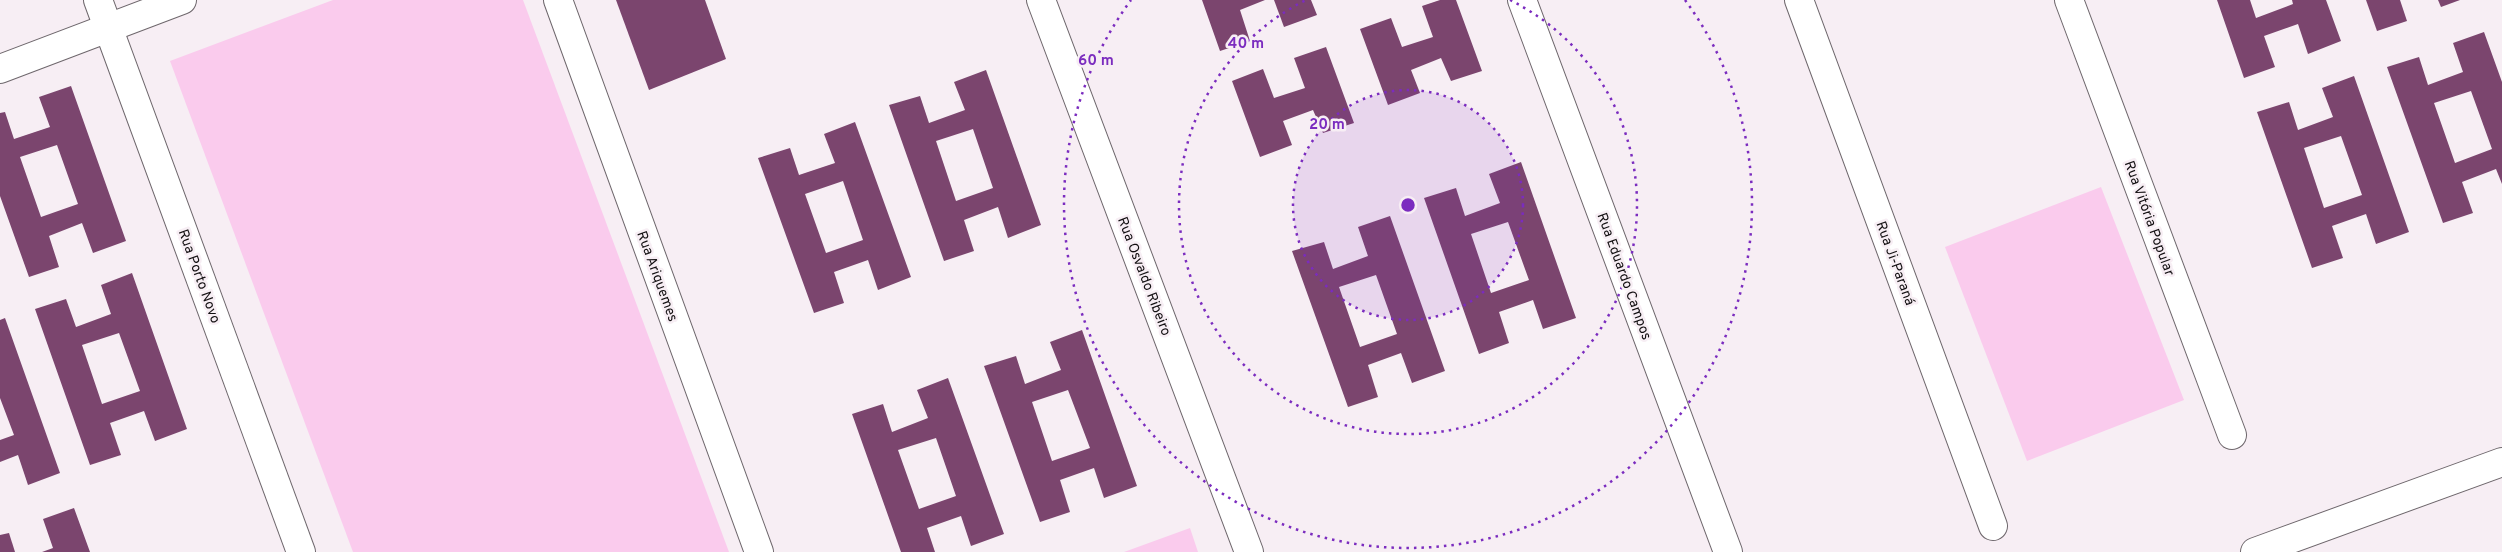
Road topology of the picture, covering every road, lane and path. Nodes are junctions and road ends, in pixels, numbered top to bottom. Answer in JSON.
{"nodes":[{"id":1,"x":98,"y":0,"type":"edge"},
{"id":2,"x":182,"y":0,"type":"edge"},
{"id":3,"x":558,"y":0,"type":"edge"},
{"id":4,"x":1042,"y":0,"type":"edge"},
{"id":5,"x":1522,"y":0,"type":"edge"},
{"id":6,"x":1799,"y":0,"type":"edge"},
{"id":7,"x":2069,"y":0,"type":"edge"},
{"id":8,"x":109,"y":28,"type":"junction"},
{"id":9,"x":0,"y":68,"type":"edge"},
{"id":10,"x":2232,"y":435,"type":"dead end"},
{"id":11,"x":2502,"y":462,"type":"edge"},
{"id":12,"x":1993,"y":526,"type":"dead end"},
{"id":13,"x":301,"y":552,"type":"edge"},
{"id":14,"x":759,"y":552,"type":"edge"},
{"id":15,"x":1249,"y":552,"type":"edge"},
{"id":16,"x":1728,"y":552,"type":"edge"},
{"id":17,"x":2255,"y":552,"type":"edge"}],
"edges":[{"from":1,"to":8,"type":"street","name":"Rua Porto Novo"},
{"from":2,"to":8,"type":"street"},
{"from":3,"to":14,"type":"street","name":"Rua Ariquemes"},
{"from":4,"to":15,"type":"street","name":"Rua Osvaldo Ribeiro"},
{"from":5,"to":16,"type":"street","name":"Rua Eduardo Campos"},
{"from":6,"to":12,"type":"street","name":"Rua Ji-Paraná"},
{"from":7,"to":10,"type":"street","name":"Rua Vitória Popular"},
{"from":8,"to":9,"type":"street"},
{"from":8,"to":13,"type":"street","name":"Rua Porto Novo"},
{"from":11,"to":17,"type":"street"}]}
